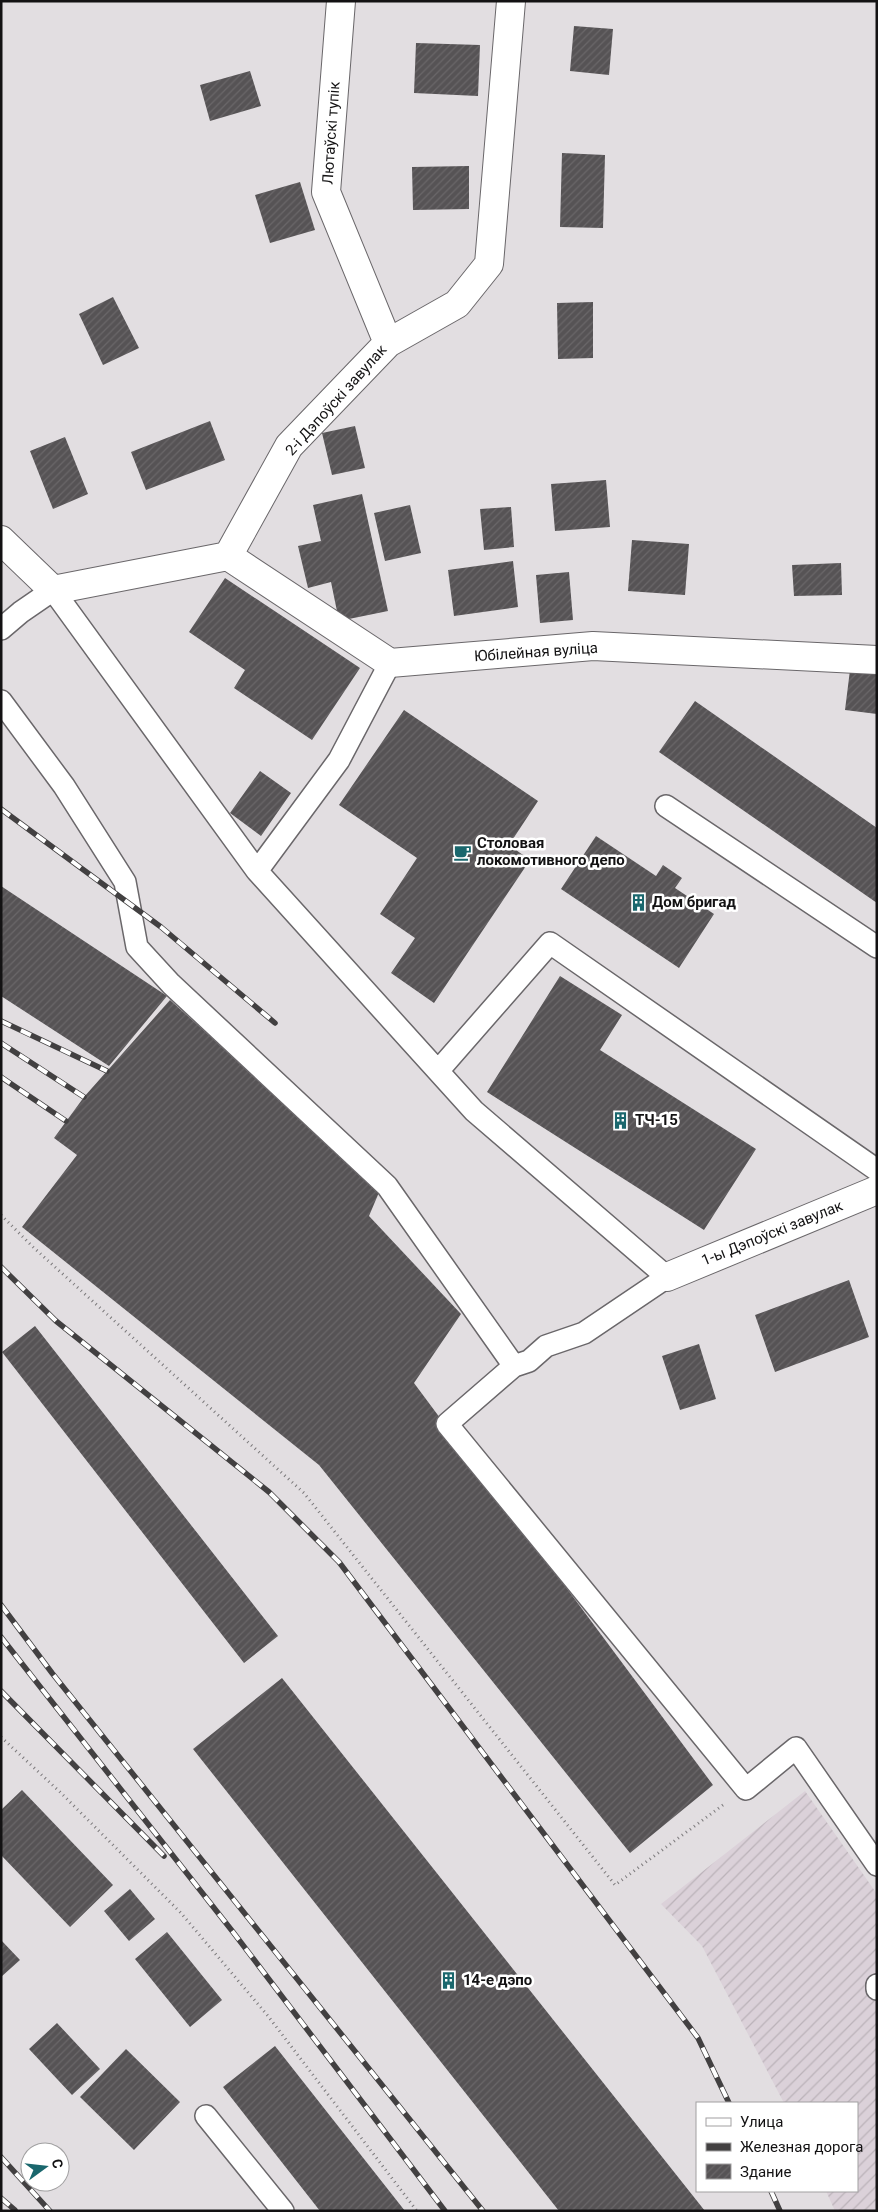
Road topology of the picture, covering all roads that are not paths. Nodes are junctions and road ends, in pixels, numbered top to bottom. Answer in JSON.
{"nodes":[{"id":1,"x":341,"y":1,"type":"edge"},
{"id":2,"x":511,"y":1,"type":"edge"},
{"id":3,"x":388,"y":342,"type":"junction"},
{"id":4,"x":1,"y":540,"type":"edge"},
{"id":5,"x":228,"y":556,"type":"junction"},
{"id":6,"x":53,"y":590,"type":"junction"},
{"id":7,"x":1,"y":629,"type":"edge"},
{"id":8,"x":877,"y":660,"type":"edge"},
{"id":9,"x":390,"y":663,"type":"junction"},
{"id":10,"x":1,"y":700,"type":"edge"},
{"id":11,"x":666,"y":806,"type":"dead end"},
{"id":12,"x":257,"y":871,"type":"junction"},
{"id":13,"x":877,"y":947,"type":"edge"},
{"id":14,"x":438,"y":1071,"type":"junction"},
{"id":15,"x":877,"y":1170,"type":"edge"},
{"id":16,"x":877,"y":1190,"type":"edge"},
{"id":17,"x":667,"y":1277,"type":"junction"},
{"id":18,"x":514,"y":1366,"type":"junction"},
{"id":19,"x":877,"y":1865,"type":"edge"},
{"id":20,"x":877,"y":1985,"type":"edge"},
{"id":21,"x":877,"y":1989,"type":"edge"},
{"id":22,"x":206,"y":2116,"type":"dead end"},
{"id":23,"x":283,"y":2211,"type":"edge"}],
"edges":[{"from":1,"to":3,"type":"street","name":"Лютаўскі тупік"},
{"from":2,"to":3,"type":"street","name":"2-і Дэпоўскі завулак"},
{"from":3,"to":5,"type":"street","name":"2-і Дэпоўскі завулак"},
{"from":4,"to":6,"type":"street"},
{"from":5,"to":6,"type":"street"},
{"from":5,"to":9,"type":"street"},
{"from":6,"to":7,"type":"lane"},
{"from":6,"to":12,"type":"lane"},
{"from":8,"to":9,"type":"street","name":"Юбілейная вуліца"},
{"from":9,"to":12,"type":"lane"},
{"from":10,"to":18,"type":"lane"},
{"from":11,"to":13,"type":"lane"},
{"from":12,"to":14,"type":"lane"},
{"from":14,"to":15,"type":"lane"},
{"from":14,"to":17,"type":"lane"},
{"from":16,"to":17,"type":"street","name":"1-ы Дэпоўскі завулак"},
{"from":17,"to":18,"type":"lane"},
{"from":18,"to":19,"type":"lane"},
{"from":20,"to":21,"type":"lane"},
{"from":22,"to":23,"type":"lane"}]}
